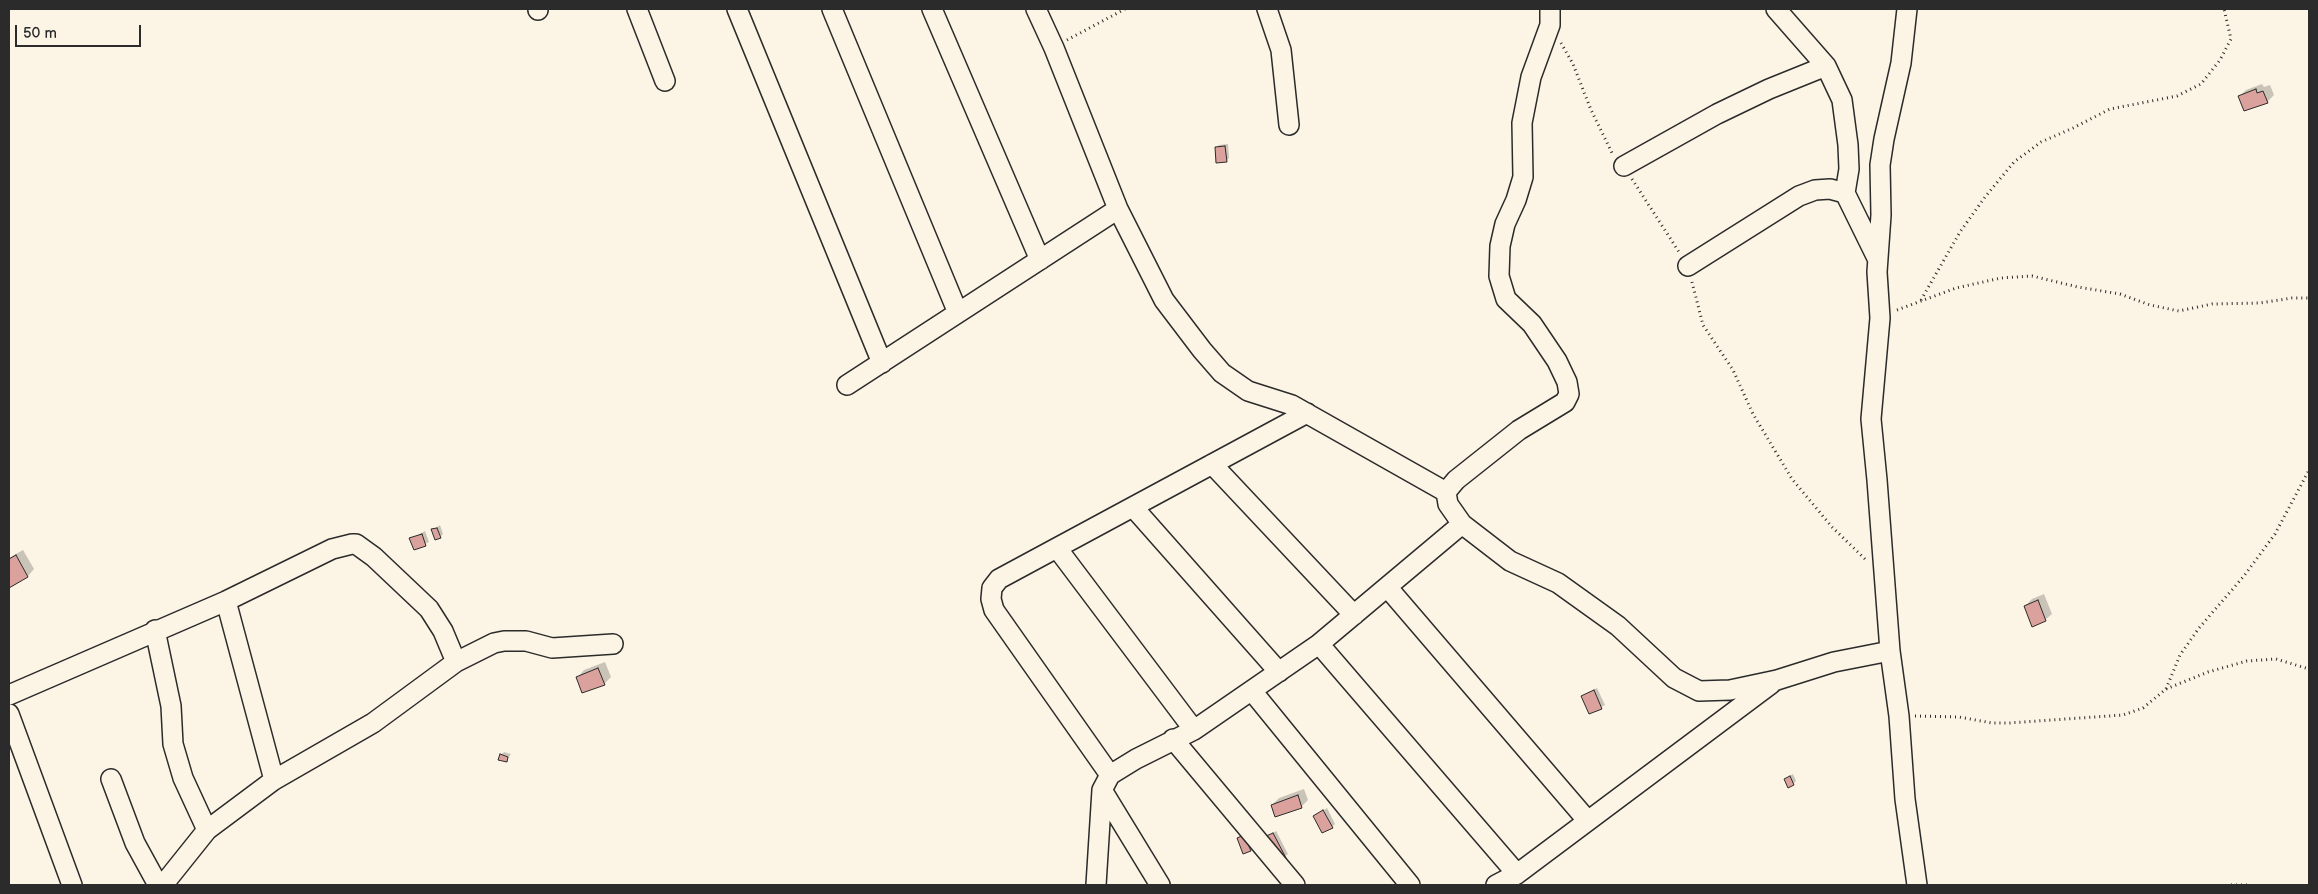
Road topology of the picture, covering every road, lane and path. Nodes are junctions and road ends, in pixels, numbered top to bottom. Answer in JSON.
{"nodes":[{"id":1,"x":637,"y":9,"type":"edge"},
{"id":2,"x":737,"y":9,"type":"edge"},
{"id":3,"x":832,"y":9,"type":"edge"},
{"id":4,"x":932,"y":9,"type":"edge"},
{"id":5,"x":1036,"y":9,"type":"edge"},
{"id":6,"x":1126,"y":9,"type":"edge"},
{"id":7,"x":1267,"y":9,"type":"edge"},
{"id":8,"x":1776,"y":9,"type":"edge"},
{"id":9,"x":1907,"y":9,"type":"edge"},
{"id":10,"x":2224,"y":9,"type":"edge"},
{"id":11,"x":1550,"y":17,"type":"edge"},
{"id":12,"x":1054,"y":48,"type":"junction"},
{"id":13,"x":1826,"y":66,"type":"junction"},
{"id":14,"x":665,"y":82,"type":"dead end"},
{"id":15,"x":1289,"y":125,"type":"dead end"},
{"id":16,"x":1624,"y":166,"type":"junction"},
{"id":17,"x":1846,"y":193,"type":"junction"},
{"id":18,"x":1118,"y":210,"type":"junction"},
{"id":19,"x":1877,"y":258,"type":"junction"},
{"id":20,"x":1040,"y":260,"type":"junction"},
{"id":21,"x":1688,"y":266,"type":"junction"},
{"id":22,"x":2309,"y":298,"type":"edge"},
{"id":23,"x":1922,"y":300,"type":"junction"},
{"id":24,"x":958,"y":313,"type":"junction"},
{"id":25,"x":1880,"y":318,"type":"junction"},
{"id":26,"x":882,"y":363,"type":"junction"},
{"id":27,"x":847,"y":386,"type":"dead end"},
{"id":28,"x":1307,"y":413,"type":"junction"},
{"id":29,"x":1212,"y":464,"type":"junction"},
{"id":30,"x":2309,"y":470,"type":"edge"},
{"id":31,"x":1446,"y":492,"type":"junction"},
{"id":32,"x":1133,"y":507,"type":"junction"},
{"id":33,"x":1462,"y":524,"type":"junction"},
{"id":34,"x":1057,"y":548,"type":"junction"},
{"id":35,"x":1883,"y":577,"type":"junction"},
{"id":36,"x":1388,"y":588,"type":"junction"},
{"id":37,"x":226,"y":601,"type":"junction"},
{"id":38,"x":1354,"y":615,"type":"junction"},
{"id":39,"x":155,"y":630,"type":"junction"},
{"id":40,"x":613,"y":644,"type":"dead end"},
{"id":41,"x":1319,"y":644,"type":"junction"},
{"id":42,"x":1890,"y":651,"type":"junction"},
{"id":43,"x":456,"y":662,"type":"junction"},
{"id":44,"x":2309,"y":669,"type":"edge"},
{"id":45,"x":1279,"y":672,"type":"junction"},
{"id":46,"x":1777,"y":680,"type":"junction"},
{"id":47,"x":2166,"y":689,"type":"junction"},
{"id":48,"x":1252,"y":691,"type":"junction"},
{"id":49,"x":9,"y":695,"type":"edge"},
{"id":50,"x":9,"y":714,"type":"edge"},
{"id":51,"x":1899,"y":716,"type":"junction"},
{"id":52,"x":1194,"y":730,"type":"junction"},
{"id":53,"x":1173,"y":739,"type":"junction"},
{"id":54,"x":111,"y":779,"type":"dead end"},
{"id":55,"x":274,"y":780,"type":"junction"},
{"id":56,"x":1106,"y":783,"type":"junction"},
{"id":57,"x":1588,"y":820,"type":"junction"},
{"id":58,"x":207,"y":830,"type":"junction"},
{"id":59,"x":1517,"y":874,"type":"junction"},
{"id":60,"x":72,"y":885,"type":"edge"},
{"id":61,"x":158,"y":885,"type":"edge"},
{"id":62,"x":163,"y":885,"type":"edge"},
{"id":63,"x":1096,"y":885,"type":"edge"},
{"id":64,"x":1160,"y":885,"type":"edge"},
{"id":65,"x":1296,"y":885,"type":"edge"},
{"id":66,"x":1410,"y":885,"type":"edge"},
{"id":67,"x":1496,"y":885,"type":"edge"},
{"id":68,"x":1917,"y":885,"type":"edge"},
{"id":69,"x":2231,"y":885,"type":"edge"},
{"id":70,"x":2248,"y":885,"type":"edge"}],
"edges":[{"from":1,"to":14,"type":"street"},
{"from":2,"to":26,"type":"street"},
{"from":3,"to":24,"type":"street"},
{"from":4,"to":20,"type":"street"},
{"from":5,"to":12,"type":"street"},
{"from":6,"to":12,"type":"path"},
{"from":7,"to":15,"type":"street"},
{"from":8,"to":13,"type":"street"},
{"from":9,"to":19,"type":"street"},
{"from":10,"to":23,"type":"path"},
{"from":11,"to":16,"type":"path"},
{"from":11,"to":31,"type":"street"},
{"from":12,"to":18,"type":"street"},
{"from":13,"to":16,"type":"street"},
{"from":13,"to":17,"type":"street"},
{"from":16,"to":21,"type":"path"},
{"from":17,"to":19,"type":"street"},
{"from":17,"to":21,"type":"street"},
{"from":18,"to":20,"type":"street"},
{"from":18,"to":28,"type":"street"},
{"from":19,"to":25,"type":"street"},
{"from":20,"to":24,"type":"street"},
{"from":21,"to":35,"type":"path"},
{"from":22,"to":23,"type":"path"},
{"from":23,"to":25,"type":"path"},
{"from":24,"to":26,"type":"street"},
{"from":25,"to":35,"type":"street"},
{"from":26,"to":27,"type":"street"},
{"from":28,"to":29,"type":"street"},
{"from":28,"to":31,"type":"street"},
{"from":29,"to":32,"type":"street"},
{"from":29,"to":38,"type":"street"},
{"from":30,"to":47,"type":"path"},
{"from":31,"to":33,"type":"street"},
{"from":32,"to":34,"type":"street"},
{"from":32,"to":45,"type":"street"},
{"from":33,"to":36,"type":"street"},
{"from":33,"to":46,"type":"street"},
{"from":34,"to":52,"type":"street"},
{"from":34,"to":56,"type":"street"},
{"from":35,"to":42,"type":"street"},
{"from":36,"to":38,"type":"street"},
{"from":36,"to":57,"type":"street"},
{"from":37,"to":39,"type":"street"},
{"from":37,"to":43,"type":"street"},
{"from":37,"to":55,"type":"street"},
{"from":38,"to":41,"type":"street"},
{"from":39,"to":49,"type":"street"},
{"from":39,"to":58,"type":"street"},
{"from":40,"to":43,"type":"street"},
{"from":41,"to":45,"type":"street"},
{"from":41,"to":59,"type":"street"},
{"from":42,"to":46,"type":"street"},
{"from":42,"to":51,"type":"street"},
{"from":43,"to":55,"type":"street"},
{"from":44,"to":47,"type":"path"},
{"from":45,"to":48,"type":"street"},
{"from":46,"to":57,"type":"street"},
{"from":47,"to":51,"type":"path"},
{"from":48,"to":52,"type":"street"},
{"from":48,"to":66,"type":"street"},
{"from":50,"to":60,"type":"street"},
{"from":51,"to":68,"type":"street"},
{"from":52,"to":53,"type":"street"},
{"from":53,"to":56,"type":"street"},
{"from":53,"to":65,"type":"street"},
{"from":54,"to":61,"type":"street"},
{"from":55,"to":58,"type":"street"},
{"from":56,"to":63,"type":"street"},
{"from":56,"to":64,"type":"street"},
{"from":57,"to":59,"type":"street"},
{"from":58,"to":62,"type":"street"},
{"from":59,"to":67,"type":"street"},
{"from":69,"to":70,"type":"path"}]}
